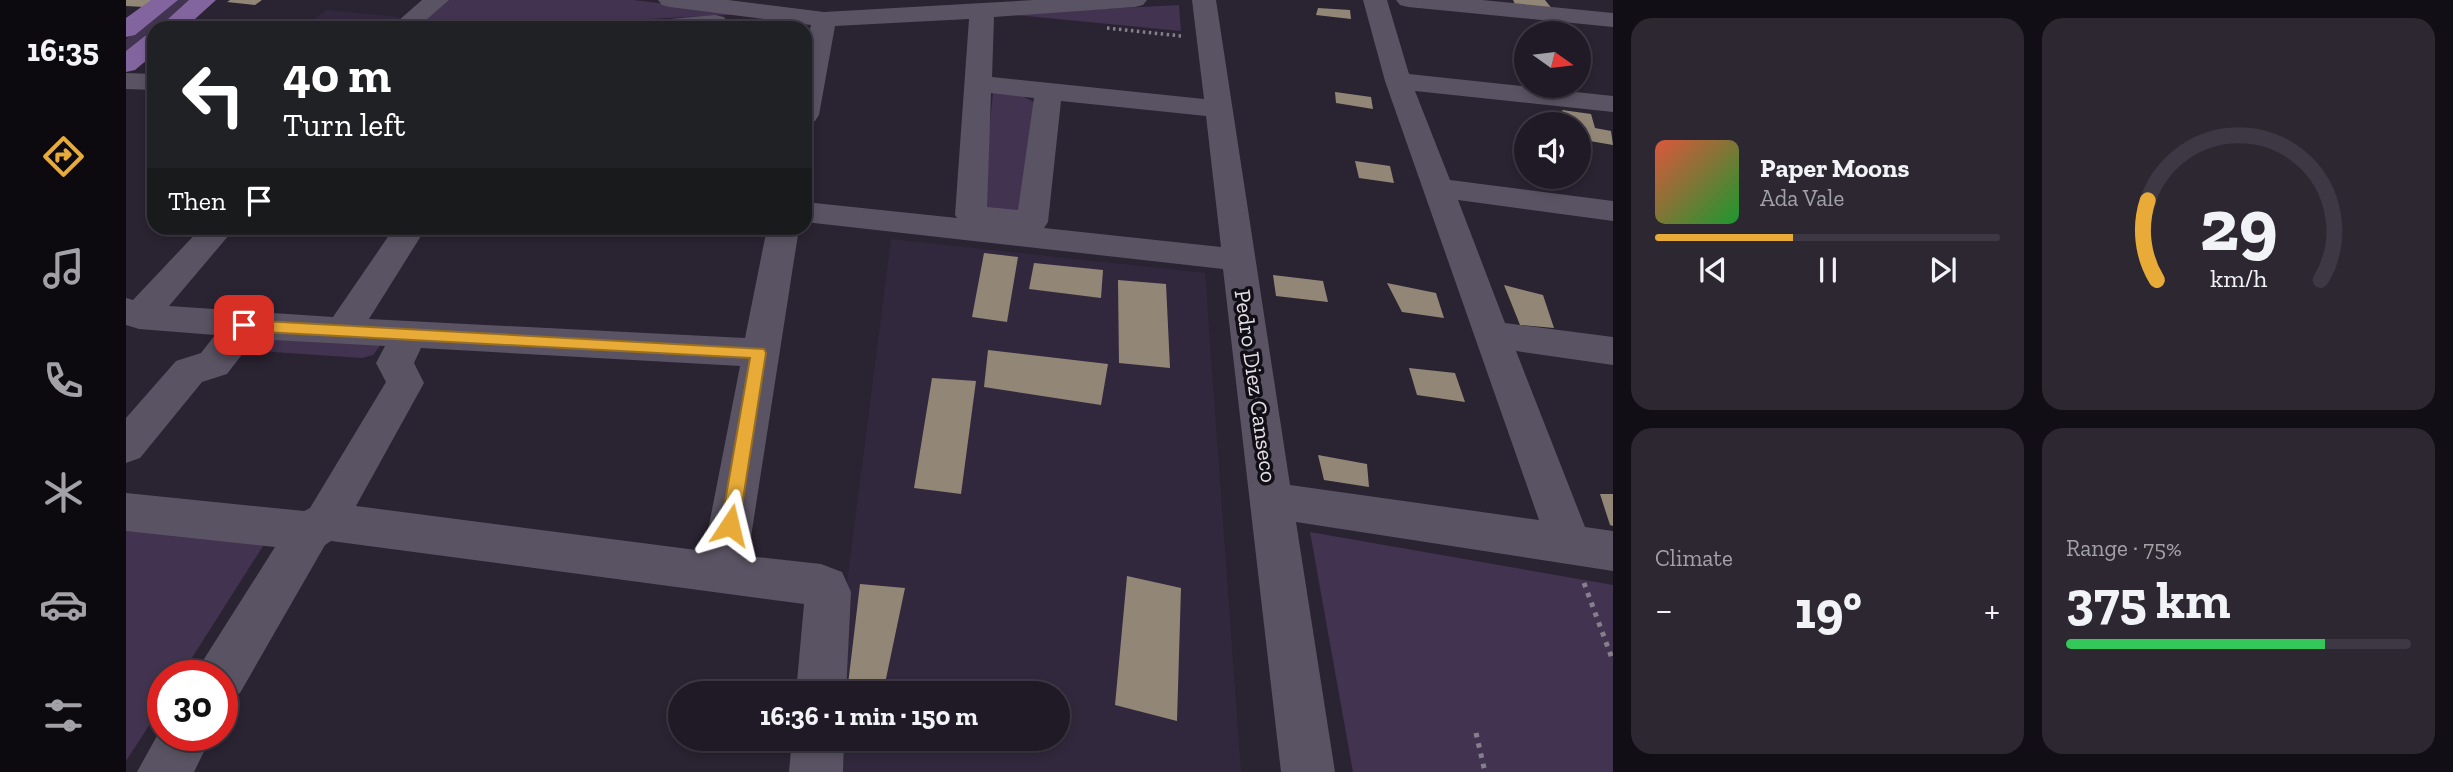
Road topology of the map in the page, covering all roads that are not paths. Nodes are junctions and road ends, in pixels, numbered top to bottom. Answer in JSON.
{"nodes":[{"id":1,"x":166,"y":0,"type":"edge"},
{"id":2,"x":204,"y":0,"type":"edge"},
{"id":3,"x":437,"y":0,"type":"edge"},
{"id":4,"x":670,"y":0,"type":"edge"},
{"id":5,"x":1135,"y":0,"type":"edge"},
{"id":6,"x":1204,"y":0,"type":"edge"},
{"id":7,"x":1375,"y":0,"type":"edge"},
{"id":8,"x":1408,"y":0,"type":"edge"},
{"id":9,"x":752,"y":5,"type":"edge"},
{"id":10,"x":899,"y":9,"type":"edge"},
{"id":11,"x":982,"y":10,"type":"junction"},
{"id":12,"x":791,"y":15,"type":"junction"},
{"id":13,"x":824,"y":19,"type":"junction"},
{"id":14,"x":132,"y":20,"type":"edge"},
{"id":15,"x":1613,"y":20,"type":"edge"},
{"id":16,"x":178,"y":21,"type":"edge"},
{"id":17,"x":411,"y":21,"type":"edge"},
{"id":18,"x":725,"y":21,"type":"edge"},
{"id":19,"x":147,"y":47,"type":"edge"},
{"id":20,"x":126,"y":64,"type":"edge"},
{"id":21,"x":812,"y":80,"type":"edge"},
{"id":22,"x":126,"y":81,"type":"edge"},
{"id":23,"x":1398,"y":81,"type":"junction"},
{"id":24,"x":147,"y":82,"type":"edge"},
{"id":25,"x":979,"y":84,"type":"junction"},
{"id":26,"x":1048,"y":92,"type":"junction"},
{"id":27,"x":1613,"y":104,"type":"edge"},
{"id":28,"x":1218,"y":109,"type":"junction"},
{"id":29,"x":1438,"y":188,"type":"junction"},
{"id":30,"x":1613,"y":211,"type":"edge"},
{"id":31,"x":812,"y":213,"type":"edge"},
{"id":32,"x":212,"y":235,"type":"edge"},
{"id":33,"x":405,"y":235,"type":"edge"},
{"id":34,"x":782,"y":235,"type":"edge"},
{"id":35,"x":1239,"y":260,"type":"junction"},
{"id":36,"x":133,"y":314,"type":"edge"},
{"id":37,"x":244,"y":325,"type":"junction"},
{"id":38,"x":343,"y":330,"type":"junction"},
{"id":39,"x":410,"y":334,"type":"junction"},
{"id":40,"x":1491,"y":334,"type":"junction"},
{"id":41,"x":1613,"y":351,"type":"edge"},
{"id":42,"x":759,"y":353,"type":"junction"},
{"id":43,"x":126,"y":446,"type":"edge"},
{"id":44,"x":1271,"y":500,"type":"junction"},
{"id":45,"x":126,"y":513,"type":"edge"},
{"id":46,"x":317,"y":526,"type":"junction"},
{"id":47,"x":1569,"y":543,"type":"junction"},
{"id":48,"x":1613,"y":551,"type":"edge"},
{"id":49,"x":722,"y":574,"type":"junction"},
{"id":50,"x":232,"y":660,"type":"edge"},
{"id":51,"x":822,"y":681,"type":"edge"},
{"id":52,"x":176,"y":751,"type":"edge"},
{"id":53,"x":817,"y":751,"type":"edge"},
{"id":54,"x":164,"y":772,"type":"edge"},
{"id":55,"x":816,"y":772,"type":"edge"},
{"id":56,"x":1308,"y":772,"type":"edge"}],
"edges":[{"from":1,"to":14,"type":"main road"},
{"from":2,"to":16,"type":"main road"},
{"from":3,"to":17,"type":"street"},
{"from":4,"to":9,"type":"street"},
{"from":5,"to":11,"type":"street"},
{"from":6,"to":28,"type":"street","name":"Pedro Diez Canseco"},
{"from":7,"to":23,"type":"street"},
{"from":8,"to":15,"type":"street"},
{"from":9,"to":12,"type":"street"},
{"from":10,"to":11,"type":"street"},
{"from":10,"to":13,"type":"street"},
{"from":11,"to":25,"type":"street"},
{"from":12,"to":13,"type":"street"},
{"from":12,"to":18,"type":"street"},
{"from":13,"to":21,"type":"street"},
{"from":19,"to":20,"type":"main road"},
{"from":22,"to":24,"type":"street"},
{"from":23,"to":27,"type":"street"},
{"from":23,"to":29,"type":"street"},
{"from":25,"to":26,"type":"street"},
{"from":25,"to":26,"type":"street"},
{"from":26,"to":28,"type":"street"},
{"from":28,"to":35,"type":"street","name":"Pedro Diez Canseco"},
{"from":29,"to":30,"type":"street"},
{"from":29,"to":40,"type":"street"},
{"from":31,"to":35,"type":"street"},
{"from":32,"to":36,"type":"street"},
{"from":33,"to":38,"type":"street"},
{"from":34,"to":42,"type":"street"},
{"from":35,"to":44,"type":"street","name":"Pedro Diez Canseco"},
{"from":36,"to":37,"type":"street"},
{"from":37,"to":38,"type":"street"},
{"from":37,"to":43,"type":"street"},
{"from":38,"to":39,"type":"street"},
{"from":39,"to":42,"type":"street"},
{"from":39,"to":46,"type":"street"},
{"from":40,"to":41,"type":"street"},
{"from":40,"to":47,"type":"street"},
{"from":42,"to":49,"type":"street"},
{"from":44,"to":47,"type":"street"},
{"from":44,"to":56,"type":"street","name":"Pedro Diez Canseco"},
{"from":45,"to":46,"type":"street"},
{"from":46,"to":49,"type":"street"},
{"from":46,"to":50,"type":"street"},
{"from":47,"to":48,"type":"street"},
{"from":49,"to":51,"type":"street"},
{"from":52,"to":54,"type":"street"},
{"from":53,"to":55,"type":"street"}]}
